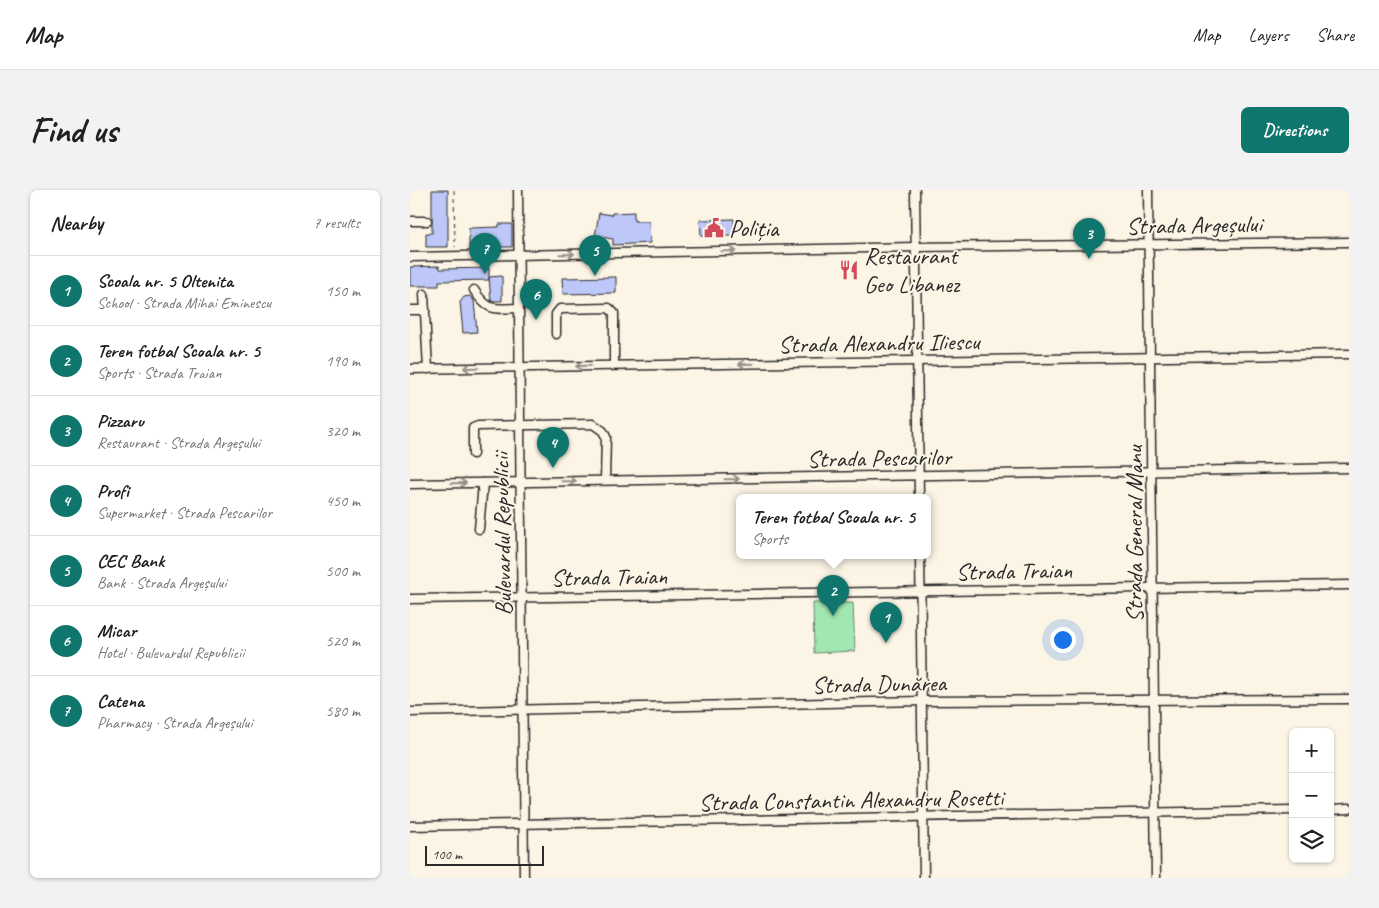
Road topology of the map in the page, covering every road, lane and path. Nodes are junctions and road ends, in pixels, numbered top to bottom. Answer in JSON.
{"nodes":[{"id":1,"x":454,"y":190,"type":"edge"},
{"id":2,"x":518,"y":190,"type":"edge"},
{"id":3,"x":915,"y":190,"type":"edge"},
{"id":4,"x":1148,"y":190,"type":"edge"},
{"id":5,"x":410,"y":221,"type":"edge"},
{"id":6,"x":427,"y":221,"type":"dead end"},
{"id":7,"x":1349,"y":242,"type":"edge"},
{"id":8,"x":1150,"y":245,"type":"junction"},
{"id":9,"x":916,"y":247,"type":"junction"},
{"id":10,"x":518,"y":255,"type":"junction"},
{"id":11,"x":455,"y":256,"type":"junction"},
{"id":12,"x":410,"y":257,"type":"edge"},
{"id":13,"x":474,"y":290,"type":"dead end"},
{"id":14,"x":424,"y":294,"type":"dead end"},
{"id":15,"x":519,"y":308,"type":"junction"},
{"id":16,"x":410,"y":310,"type":"edge"},
{"id":17,"x":425,"y":310,"type":"junction"},
{"id":18,"x":556,"y":334,"type":"dead end"},
{"id":19,"x":1349,"y":354,"type":"edge"},
{"id":20,"x":1152,"y":358,"type":"junction"},
{"id":21,"x":917,"y":361,"type":"junction"},
{"id":22,"x":614,"y":365,"type":"junction"},
{"id":23,"x":519,"y":367,"type":"junction"},
{"id":24,"x":428,"y":368,"type":"junction"},
{"id":25,"x":410,"y":369,"type":"edge"},
{"id":26,"x":520,"y":426,"type":"junction"},
{"id":27,"x":473,"y":454,"type":"dead end"},
{"id":28,"x":1349,"y":468,"type":"edge"},
{"id":29,"x":1152,"y":472,"type":"junction"},
{"id":30,"x":919,"y":477,"type":"junction"},
{"id":31,"x":605,"y":480,"type":"junction"},
{"id":32,"x":483,"y":482,"type":"junction"},
{"id":33,"x":520,"y":482,"type":"junction"},
{"id":34,"x":410,"y":484,"type":"edge"},
{"id":35,"x":919,"y":494,"type":"edge"},
{"id":36,"x":478,"y":529,"type":"dead end"},
{"id":37,"x":920,"y":559,"type":"edge"},
{"id":38,"x":1349,"y":585,"type":"edge"},
{"id":39,"x":1154,"y":587,"type":"junction"},
{"id":40,"x":920,"y":591,"type":"junction"},
{"id":41,"x":522,"y":597,"type":"junction"},
{"id":42,"x":410,"y":599,"type":"edge"},
{"id":43,"x":1154,"y":700,"type":"junction"},
{"id":44,"x":1349,"y":700,"type":"edge"},
{"id":45,"x":922,"y":702,"type":"junction"},
{"id":46,"x":523,"y":710,"type":"junction"},
{"id":47,"x":410,"y":712,"type":"edge"},
{"id":48,"x":1349,"y":809,"type":"edge"},
{"id":49,"x":1289,"y":810,"type":"edge"},
{"id":50,"x":1334,"y":810,"type":"edge"},
{"id":51,"x":1155,"y":813,"type":"junction"},
{"id":52,"x":924,"y":817,"type":"junction"},
{"id":53,"x":524,"y":824,"type":"junction"},
{"id":54,"x":410,"y":826,"type":"edge"},
{"id":55,"x":524,"y":878,"type":"edge"},
{"id":56,"x":924,"y":878,"type":"edge"},
{"id":57,"x":1156,"y":878,"type":"edge"}],
"edges":[{"from":1,"to":11,"type":"path"},
{"from":2,"to":10,"type":"street","name":"Bulevardul Republicii"},
{"from":3,"to":9,"type":"street"},
{"from":4,"to":8,"type":"street","name":"Strada General Manu"},
{"from":5,"to":6,"type":"street"},
{"from":7,"to":8,"type":"street","name":"Strada Argeșului"},
{"from":8,"to":9,"type":"street","name":"Strada Argeșului"},
{"from":8,"to":20,"type":"street","name":"Strada General Manu"},
{"from":10,"to":9,"type":"street","name":"Strada Argeșului","one_way":true},
{"from":9,"to":21,"type":"street"},
{"from":10,"to":11,"type":"street","name":"Strada Argeșului"},
{"from":10,"to":15,"type":"street","name":"Bulevardul Republicii"},
{"from":11,"to":12,"type":"street","name":"Strada Argeșului"},
{"from":13,"to":15,"type":"street"},
{"from":14,"to":17,"type":"street"},
{"from":15,"to":23,"type":"street","name":"Bulevardul Republicii"},
{"from":16,"to":17,"type":"street"},
{"from":17,"to":24,"type":"street"},
{"from":18,"to":22,"type":"street"},
{"from":19,"to":20,"type":"street","name":"Strada Alexandru Iliescu"},
{"from":20,"to":21,"type":"street","name":"Strada Alexandru Iliescu"},
{"from":20,"to":29,"type":"street","name":"Strada General Manu"},
{"from":21,"to":22,"type":"street","name":"Strada Alexandru Iliescu","one_way":true},
{"from":21,"to":30,"type":"street"},
{"from":22,"to":23,"type":"street","name":"Strada Alexandru Iliescu","one_way":true},
{"from":23,"to":24,"type":"street","name":"Strada Alexandru Iliescu","one_way":true},
{"from":23,"to":26,"type":"street","name":"Bulevardul Republicii"},
{"from":24,"to":25,"type":"street","name":"Strada Alexandru Iliescu"},
{"from":26,"to":27,"type":"street"},
{"from":26,"to":31,"type":"street"},
{"from":26,"to":33,"type":"street","name":"Bulevardul Republicii"},
{"from":28,"to":29,"type":"street","name":"Strada Pescarilor"},
{"from":29,"to":30,"type":"street","name":"Strada Pescarilor"},
{"from":29,"to":39,"type":"street","name":"Strada General Manu"},
{"from":31,"to":30,"type":"street","name":"Strada Pescarilor","one_way":true},
{"from":30,"to":35,"type":"street"},
{"from":33,"to":31,"type":"street","name":"Strada Pescarilor","one_way":true},
{"from":32,"to":33,"type":"street","name":"Strada Pescarilor"},
{"from":34,"to":32,"type":"street","name":"Strada Pescarilor","one_way":true},
{"from":32,"to":36,"type":"street"},
{"from":33,"to":41,"type":"street","name":"Bulevardul Republicii"},
{"from":37,"to":40,"type":"street"},
{"from":38,"to":39,"type":"street","name":"Strada Traian"},
{"from":39,"to":40,"type":"street","name":"Strada Traian"},
{"from":39,"to":43,"type":"street","name":"Strada General Manu"},
{"from":40,"to":41,"type":"street","name":"Strada Traian"},
{"from":40,"to":45,"type":"street"},
{"from":41,"to":42,"type":"street","name":"Strada Traian"},
{"from":41,"to":46,"type":"street","name":"Bulevardul Republicii"},
{"from":43,"to":44,"type":"street","name":"Strada Dunărea"},
{"from":43,"to":45,"type":"street","name":"Strada Dunărea"},
{"from":43,"to":51,"type":"street","name":"Strada General Manu"},
{"from":45,"to":46,"type":"street","name":"Strada Dunărea"},
{"from":45,"to":52,"type":"street"},
{"from":46,"to":47,"type":"street","name":"Strada Dunărea"},
{"from":46,"to":53,"type":"street","name":"Bulevardul Republicii"},
{"from":48,"to":50,"type":"street"},
{"from":49,"to":51,"type":"street","name":"Strada Constantin Alexandru Rosetti"},
{"from":51,"to":52,"type":"street","name":"Strada Constantin Alexandru Rosetti"},
{"from":51,"to":57,"type":"street","name":"Strada General Manu"},
{"from":52,"to":53,"type":"street","name":"Strada Constantin Alexandru Rosetti"},
{"from":52,"to":56,"type":"street"},
{"from":53,"to":54,"type":"street","name":"Strada Constantin Alexandru Rosetti"},
{"from":53,"to":55,"type":"street","name":"Bulevardul Republicii"}]}
